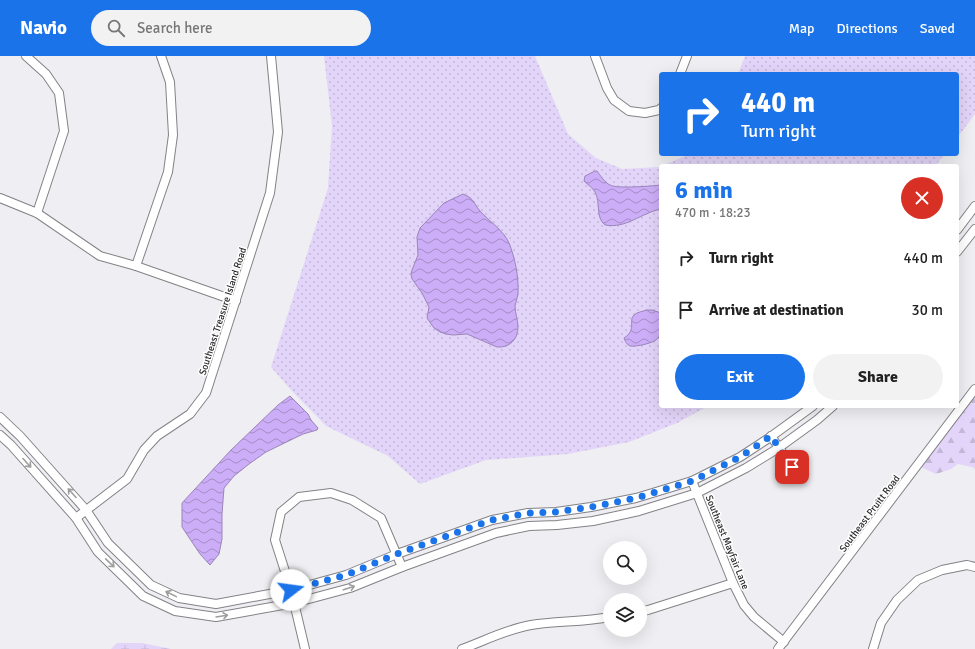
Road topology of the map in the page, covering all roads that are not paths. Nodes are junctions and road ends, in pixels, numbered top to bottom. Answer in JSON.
{"nodes":[{"id":1,"x":26,"y":56,"type":"edge"},
{"id":2,"x":161,"y":56,"type":"edge"},
{"id":3,"x":271,"y":56,"type":"edge"},
{"id":4,"x":595,"y":56,"type":"edge"},
{"id":5,"x":687,"y":56,"type":"edge"},
{"id":6,"x":681,"y":72,"type":"edge"},
{"id":7,"x":659,"y":110,"type":"edge"},
{"id":8,"x":0,"y":198,"type":"edge"},
{"id":9,"x":975,"y":206,"type":"edge"},
{"id":10,"x":37,"y":213,"type":"junction"},
{"id":11,"x":959,"y":227,"type":"edge"},
{"id":12,"x":975,"y":228,"type":"edge"},
{"id":13,"x":959,"y":249,"type":"edge"},
{"id":14,"x":136,"y":266,"type":"junction"},
{"id":15,"x":236,"y":301,"type":"junction"},
{"id":16,"x":975,"y":389,"type":"edge"},
{"id":17,"x":810,"y":408,"type":"edge"},
{"id":18,"x":831,"y":408,"type":"edge"},
{"id":19,"x":0,"y":417,"type":"edge"},
{"id":20,"x":12,"y":428,"type":"junction"},
{"id":21,"x":1,"y":436,"type":"edge"},
{"id":22,"x":771,"y":436,"type":"junction"},
{"id":23,"x":778,"y":448,"type":"junction"},
{"id":24,"x":792,"y":467,"type":"dead end"},
{"id":25,"x":692,"y":481,"type":"junction"},
{"id":26,"x":697,"y":493,"type":"junction"},
{"id":27,"x":591,"y":507,"type":"junction"},
{"id":28,"x":86,"y":510,"type":"junction"},
{"id":29,"x":76,"y":518,"type":"junction"},
{"id":30,"x":492,"y":520,"type":"junction"},
{"id":31,"x":593,"y":521,"type":"junction"},
{"id":32,"x":496,"y":533,"type":"junction"},
{"id":33,"x":397,"y":554,"type":"junction"},
{"id":34,"x":975,"y":566,"type":"edge"},
{"id":35,"x":402,"y":567,"type":"junction"},
{"id":36,"x":733,"y":583,"type":"junction"},
{"id":37,"x":151,"y":585,"type":"junction"},
{"id":38,"x":291,"y":590,"type":"junction"},
{"id":39,"x":144,"y":596,"type":"junction"},
{"id":40,"x":294,"y":603,"type":"junction"},
{"id":41,"x":647,"y":610,"type":"edge"},
{"id":42,"x":603,"y":618,"type":"edge"},
{"id":43,"x":484,"y":641,"type":"junction"},
{"id":44,"x":784,"y":642,"type":"junction"},
{"id":45,"x":304,"y":649,"type":"edge"},
{"id":46,"x":462,"y":649,"type":"edge"},
{"id":47,"x":488,"y":649,"type":"edge"},
{"id":48,"x":778,"y":649,"type":"edge"},
{"id":49,"x":873,"y":649,"type":"edge"}],
"edges":[{"from":1,"to":10,"type":"street"},
{"from":2,"to":14,"type":"street"},
{"from":3,"to":15,"type":"street","name":"Southeast Treasure Island Road"},
{"from":4,"to":7,"type":"street"},
{"from":5,"to":6,"type":"street"},
{"from":8,"to":10,"type":"street"},
{"from":9,"to":11,"type":"street"},
{"from":10,"to":14,"type":"street"},
{"from":12,"to":13,"type":"street"},
{"from":14,"to":15,"type":"street"},
{"from":15,"to":28,"type":"street","name":"Southeast Treasure Island Road"},
{"from":16,"to":44,"type":"street","name":"Southeast Pruitt Road"},
{"from":17,"to":22,"type":"street"},
{"from":18,"to":23,"type":"street"},
{"from":19,"to":20,"type":"street"},
{"from":20,"to":21,"type":"street"},
{"from":28,"to":20,"type":"street","one_way":true},
{"from":21,"to":29,"type":"street","one_way":true},
{"from":22,"to":23,"type":"street"},
{"from":22,"to":25,"type":"street"},
{"from":23,"to":24,"type":"street"},
{"from":23,"to":26,"type":"street"},
{"from":25,"to":26,"type":"street","name":"Southeast Mayfair Lane"},
{"from":25,"to":27,"type":"street"},
{"from":26,"to":31,"type":"street"},
{"from":26,"to":36,"type":"street","name":"Southeast Mayfair Lane"},
{"from":27,"to":30,"type":"street"},
{"from":27,"to":31,"type":"street"},
{"from":28,"to":29,"type":"street","name":"Southeast Treasure Island Road"},
{"from":28,"to":37,"type":"street"},
{"from":29,"to":39,"type":"street","one_way":true},
{"from":30,"to":32,"type":"street"},
{"from":30,"to":33,"type":"street"},
{"from":31,"to":32,"type":"street"},
{"from":32,"to":35,"type":"street"},
{"from":33,"to":35,"type":"street"},
{"from":33,"to":38,"type":"street"},
{"from":33,"to":38,"type":"street"},
{"from":34,"to":49,"type":"street"},
{"from":40,"to":35,"type":"street","one_way":true},
{"from":36,"to":41,"type":"street"},
{"from":36,"to":44,"type":"street","name":"Southeast Mayfair Lane"},
{"from":38,"to":37,"type":"street","one_way":true},
{"from":37,"to":39,"type":"street"},
{"from":38,"to":40,"type":"street"},
{"from":39,"to":40,"type":"street","one_way":true},
{"from":40,"to":45,"type":"street"},
{"from":42,"to":43,"type":"street"},
{"from":43,"to":46,"type":"street"},
{"from":43,"to":47,"type":"street"},
{"from":44,"to":48,"type":"street","name":"Southeast Pruitt Road"}]}
